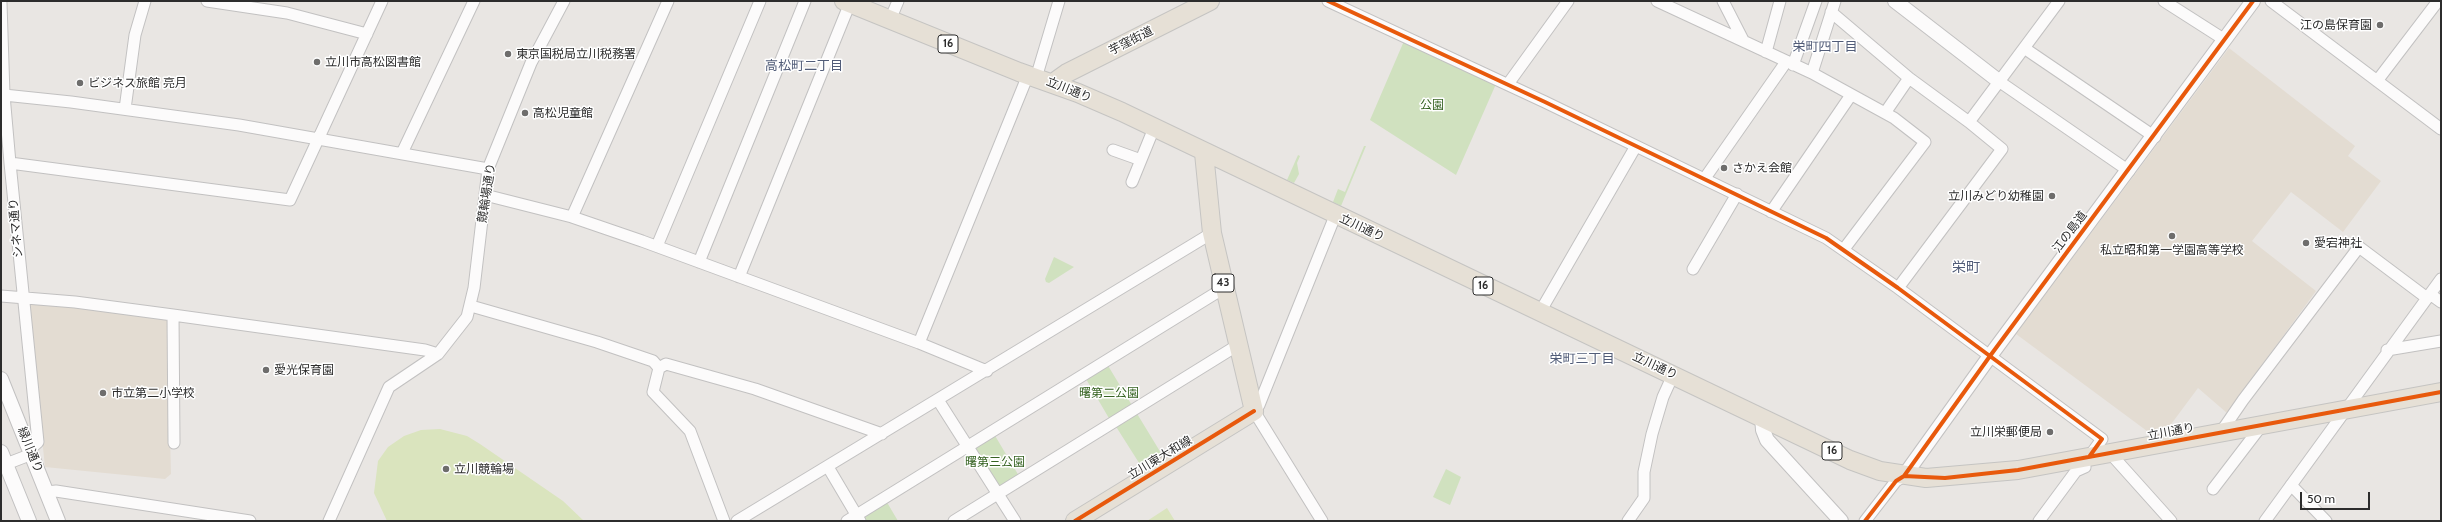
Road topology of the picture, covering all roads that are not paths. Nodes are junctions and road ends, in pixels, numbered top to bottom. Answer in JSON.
{"nodes":[{"id":1,"x":144,"y":1,"type":"edge"},
{"id":2,"x":207,"y":1,"type":"edge"},
{"id":3,"x":382,"y":1,"type":"edge"},
{"id":4,"x":474,"y":1,"type":"edge"},
{"id":5,"x":564,"y":1,"type":"edge"},
{"id":6,"x":668,"y":1,"type":"edge"},
{"id":7,"x":760,"y":1,"type":"edge"},
{"id":8,"x":805,"y":1,"type":"edge"},
{"id":9,"x":898,"y":1,"type":"edge"},
{"id":10,"x":1060,"y":1,"type":"edge"},
{"id":11,"x":1210,"y":1,"type":"edge"},
{"id":12,"x":1328,"y":1,"type":"edge"},
{"id":13,"x":1568,"y":1,"type":"edge"},
{"id":14,"x":1657,"y":1,"type":"edge"},
{"id":15,"x":1723,"y":1,"type":"edge"},
{"id":16,"x":1816,"y":1,"type":"edge"},
{"id":17,"x":1835,"y":1,"type":"edge"},
{"id":18,"x":2059,"y":1,"type":"edge"},
{"id":19,"x":2164,"y":1,"type":"edge"},
{"id":20,"x":2253,"y":1,"type":"edge"},
{"id":21,"x":2271,"y":1,"type":"edge"},
{"id":22,"x":2438,"y":1,"type":"edge"},
{"id":23,"x":847,"y":2,"type":"edge"},
{"id":24,"x":1779,"y":2,"type":"edge"},
{"id":25,"x":1898,"y":2,"type":"edge"},
{"id":26,"x":1,"y":3,"type":"edge"},
{"id":27,"x":1671,"y":5,"type":"edge"},
{"id":28,"x":1831,"y":12,"type":"junction"},
{"id":29,"x":890,"y":20,"type":"junction"},
{"id":30,"x":367,"y":34,"type":"junction"},
{"id":31,"x":1743,"y":40,"type":"junction"},
{"id":32,"x":2225,"y":40,"type":"junction"},
{"id":33,"x":2024,"y":48,"type":"junction"},
{"id":34,"x":1766,"y":52,"type":"junction"},
{"id":35,"x":1789,"y":64,"type":"junction"},
{"id":36,"x":1812,"y":73,"type":"junction"},
{"id":37,"x":1032,"y":76,"type":"junction"},
{"id":38,"x":1909,"y":78,"type":"junction"},
{"id":39,"x":2377,"y":81,"type":"junction"},
{"id":40,"x":2000,"y":82,"type":"junction"},
{"id":41,"x":1053,"y":83,"type":"junction"},
{"id":42,"x":1508,"y":84,"type":"junction"},
{"id":43,"x":4,"y":95,"type":"junction"},
{"id":44,"x":1851,"y":95,"type":"junction"},
{"id":45,"x":125,"y":109,"type":"junction"},
{"id":46,"x":1885,"y":113,"type":"junction"},
{"id":47,"x":1969,"y":122,"type":"junction"},
{"id":48,"x":1154,"y":128,"type":"junction"},
{"id":49,"x":2441,"y":129,"type":"edge"},
{"id":50,"x":2154,"y":137,"type":"junction"},
{"id":51,"x":318,"y":139,"type":"junction"},
{"id":52,"x":1636,"y":146,"type":"junction"},
{"id":53,"x":1113,"y":150,"type":"dead end"},
{"id":54,"x":402,"y":153,"type":"junction"},
{"id":55,"x":1204,"y":153,"type":"junction"},
{"id":56,"x":1141,"y":160,"type":"junction"},
{"id":57,"x":10,"y":163,"type":"junction"},
{"id":58,"x":488,"y":169,"type":"junction"},
{"id":59,"x":2129,"y":171,"type":"junction"},
{"id":60,"x":1705,"y":178,"type":"junction"},
{"id":61,"x":1132,"y":182,"type":"dead end"},
{"id":62,"x":1737,"y":194,"type":"junction"},
{"id":63,"x":485,"y":195,"type":"junction"},
{"id":64,"x":1771,"y":212,"type":"junction"},
{"id":65,"x":1335,"y":216,"type":"junction"},
{"id":66,"x":572,"y":217,"type":"junction"},
{"id":67,"x":1212,"y":233,"type":"junction"},
{"id":68,"x":657,"y":246,"type":"junction"},
{"id":69,"x":1844,"y":250,"type":"junction"},
{"id":70,"x":699,"y":262,"type":"junction"},
{"id":71,"x":1694,"y":269,"type":"dead end"},
{"id":72,"x":739,"y":277,"type":"junction"},
{"id":73,"x":2441,"y":279,"type":"edge"},
{"id":74,"x":1224,"y":288,"type":"junction"},
{"id":75,"x":1898,"y":288,"type":"junction"},
{"id":76,"x":1,"y":296,"type":"edge"},
{"id":77,"x":2428,"y":296,"type":"junction"},
{"id":78,"x":22,"y":297,"type":"junction"},
{"id":79,"x":2441,"y":302,"type":"edge"},
{"id":80,"x":470,"y":306,"type":"junction"},
{"id":81,"x":1540,"y":312,"type":"junction"},
{"id":82,"x":173,"y":315,"type":"junction"},
{"id":83,"x":2441,"y":340,"type":"edge"},
{"id":84,"x":919,"y":343,"type":"junction"},
{"id":85,"x":1238,"y":345,"type":"junction"},
{"id":86,"x":2387,"y":350,"type":"junction"},
{"id":87,"x":438,"y":354,"type":"junction"},
{"id":88,"x":1990,"y":356,"type":"junction"},
{"id":89,"x":659,"y":368,"type":"junction"},
{"id":90,"x":987,"y":371,"type":"junction"},
{"id":91,"x":1673,"y":375,"type":"junction"},
{"id":92,"x":1,"y":379,"type":"edge"},
{"id":93,"x":2441,"y":392,"type":"edge"},
{"id":94,"x":938,"y":400,"type":"junction"},
{"id":95,"x":2346,"y":409,"type":"junction"},
{"id":96,"x":1254,"y":411,"type":"junction"},
{"id":97,"x":1762,"y":417,"type":"junction"},
{"id":98,"x":2262,"y":425,"type":"junction"},
{"id":99,"x":2221,"y":432,"type":"junction"},
{"id":100,"x":882,"y":434,"type":"junction"},
{"id":101,"x":174,"y":443,"type":"dead end"},
{"id":102,"x":968,"y":447,"type":"junction"},
{"id":103,"x":31,"y":451,"type":"junction"},
{"id":104,"x":2110,"y":453,"type":"junction"},
{"id":105,"x":2086,"y":458,"type":"junction"},
{"id":106,"x":3,"y":459,"type":"edge"},
{"id":107,"x":824,"y":469,"type":"junction"},
{"id":108,"x":1904,"y":476,"type":"junction"},
{"id":109,"x":2291,"y":485,"type":"junction"},
{"id":110,"x":2213,"y":489,"type":"dead end"},
{"id":111,"x":47,"y":492,"type":"junction"},
{"id":112,"x":997,"y":493,"type":"junction"},
{"id":113,"x":855,"y":519,"type":"edge"},
{"id":114,"x":29,"y":521,"type":"edge"},
{"id":115,"x":58,"y":521,"type":"edge"},
{"id":116,"x":250,"y":521,"type":"edge"},
{"id":117,"x":329,"y":521,"type":"edge"},
{"id":118,"x":724,"y":521,"type":"edge"},
{"id":119,"x":737,"y":521,"type":"edge"},
{"id":120,"x":954,"y":521,"type":"edge"},
{"id":121,"x":1015,"y":521,"type":"edge"},
{"id":122,"x":1075,"y":521,"type":"edge"},
{"id":123,"x":1322,"y":521,"type":"edge"},
{"id":124,"x":1628,"y":521,"type":"edge"},
{"id":125,"x":1841,"y":521,"type":"edge"},
{"id":126,"x":1865,"y":521,"type":"edge"},
{"id":127,"x":2039,"y":521,"type":"edge"},
{"id":128,"x":2171,"y":521,"type":"edge"},
{"id":129,"x":2265,"y":521,"type":"edge"},
{"id":130,"x":2326,"y":521,"type":"edge"}],
"edges":[{"from":1,"to":45,"type":"street"},
{"from":2,"to":30,"type":"street"},
{"from":3,"to":30,"type":"street"},
{"from":4,"to":54,"type":"street"},
{"from":5,"to":58,"type":"street","name":"競輪場通り"},
{"from":6,"to":66,"type":"street"},
{"from":7,"to":68,"type":"street"},
{"from":8,"to":70,"type":"street"},
{"from":9,"to":29,"type":"street"},
{"from":10,"to":37,"type":"street"},
{"from":11,"to":41,"type":"main road","name":"芋窪街道"},
{"from":12,"to":42,"type":"street"},
{"from":13,"to":42,"type":"street"},
{"from":14,"to":27,"type":"street"},
{"from":15,"to":31,"type":"street"},
{"from":16,"to":35,"type":"street"},
{"from":17,"to":28,"type":"street"},
{"from":18,"to":33,"type":"street"},
{"from":19,"to":32,"type":"street"},
{"from":20,"to":32,"type":"street","name":"江の島道"},
{"from":21,"to":39,"type":"street"},
{"from":22,"to":39,"type":"street"},
{"from":23,"to":29,"type":"main road","name":"立川通り","number":"16"},
{"from":23,"to":72,"type":"street"},
{"from":24,"to":34,"type":"street"},
{"from":25,"to":40,"type":"street"},
{"from":26,"to":43,"type":"street","name":"シネマ通り"},
{"from":27,"to":31,"type":"street"},
{"from":28,"to":36,"type":"street"},
{"from":28,"to":38,"type":"street"},
{"from":29,"to":37,"type":"main road","name":"立川通り","number":"16"},
{"from":30,"to":51,"type":"street"},
{"from":31,"to":34,"type":"street"},
{"from":32,"to":50,"type":"street","name":"江の島道"},
{"from":33,"to":40,"type":"street"},
{"from":33,"to":50,"type":"street"},
{"from":34,"to":35,"type":"street"},
{"from":35,"to":36,"type":"street"},
{"from":35,"to":60,"type":"street"},
{"from":36,"to":44,"type":"street"},
{"from":37,"to":41,"type":"main road","name":"立川通り","number":"16"},
{"from":37,"to":84,"type":"street"},
{"from":38,"to":46,"type":"street"},
{"from":38,"to":47,"type":"street"},
{"from":39,"to":49,"type":"street"},
{"from":40,"to":47,"type":"street"},
{"from":40,"to":59,"type":"street"},
{"from":41,"to":48,"type":"main road","name":"立川通り","number":"16"},
{"from":42,"to":52,"type":"street"},
{"from":43,"to":45,"type":"street"},
{"from":43,"to":57,"type":"street","name":"シネマ通り"},
{"from":44,"to":46,"type":"street"},
{"from":44,"to":64,"type":"street"},
{"from":45,"to":51,"type":"street"},
{"from":46,"to":69,"type":"street"},
{"from":47,"to":75,"type":"street"},
{"from":48,"to":55,"type":"main road","name":"立川通り","number":"16"},
{"from":48,"to":56,"type":"street"},
{"from":50,"to":59,"type":"street","name":"江の島道"},
{"from":51,"to":54,"type":"street"},
{"from":51,"to":57,"type":"street"},
{"from":52,"to":60,"type":"street"},
{"from":52,"to":81,"type":"street"},
{"from":53,"to":56,"type":"street"},
{"from":54,"to":58,"type":"street"},
{"from":55,"to":65,"type":"main road","name":"立川通り","number":"16"},
{"from":55,"to":67,"type":"main road","number":"43"},
{"from":56,"to":61,"type":"street"},
{"from":57,"to":78,"type":"street","name":"シネマ通り"},
{"from":58,"to":63,"type":"street","name":"競輪場通り"},
{"from":59,"to":88,"type":"street","name":"江の島道"},
{"from":60,"to":62,"type":"street"},
{"from":62,"to":64,"type":"street"},
{"from":62,"to":71,"type":"street"},
{"from":63,"to":66,"type":"street"},
{"from":63,"to":80,"type":"street","name":"競輪場通り"},
{"from":64,"to":69,"type":"street"},
{"from":65,"to":81,"type":"main road","name":"立川通り","number":"16"},
{"from":65,"to":96,"type":"street"},
{"from":66,"to":68,"type":"street"},
{"from":67,"to":74,"type":"main road","number":"43"},
{"from":67,"to":90,"type":"street"},
{"from":68,"to":70,"type":"street"},
{"from":69,"to":75,"type":"street"},
{"from":70,"to":72,"type":"street"},
{"from":72,"to":84,"type":"street"},
{"from":73,"to":77,"type":"street"},
{"from":74,"to":85,"type":"main road","number":"43"},
{"from":74,"to":102,"type":"street"},
{"from":75,"to":88,"type":"street"},
{"from":76,"to":78,"type":"street"},
{"from":77,"to":79,"type":"street"},
{"from":77,"to":86,"type":"street"},
{"from":77,"to":99,"type":"street"},
{"from":78,"to":82,"type":"street"},
{"from":78,"to":103,"type":"street","name":"シネマ通り"},
{"from":80,"to":87,"type":"street","name":"競輪場通り"},
{"from":80,"to":89,"type":"street"},
{"from":81,"to":91,"type":"main road","name":"立川通り","number":"16"},
{"from":82,"to":87,"type":"street"},
{"from":82,"to":101,"type":"street"},
{"from":83,"to":86,"type":"street"},
{"from":84,"to":90,"type":"street"},
{"from":85,"to":96,"type":"main road","number":"43"},
{"from":85,"to":112,"type":"street"},
{"from":86,"to":95,"type":"street"},
{"from":87,"to":117,"type":"street","name":"競輪場通り"},
{"from":88,"to":105,"type":"street"},
{"from":88,"to":108,"type":"street","name":"江の島道"},
{"from":89,"to":100,"type":"street"},
{"from":89,"to":118,"type":"street"},
{"from":90,"to":94,"type":"street"},
{"from":91,"to":97,"type":"main road","name":"立川通り","number":"16"},
{"from":91,"to":124,"type":"street"},
{"from":92,"to":103,"type":"street","name":"緑川通り"},
{"from":93,"to":95,"type":"main road","name":"立川通り","number":"16"},
{"from":94,"to":100,"type":"street"},
{"from":94,"to":102,"type":"street"},
{"from":95,"to":98,"type":"main road","name":"立川通り","number":"16"},
{"from":95,"to":109,"type":"street"},
{"from":96,"to":122,"type":"main road","name":"立川東大和線"},
{"from":96,"to":123,"type":"street"},
{"from":97,"to":108,"type":"main road","name":"立川通り","number":"16"},
{"from":97,"to":125,"type":"street"},
{"from":98,"to":99,"type":"main road","name":"立川通り","number":"16"},
{"from":98,"to":110,"type":"street"},
{"from":99,"to":104,"type":"main road","name":"立川通り","number":"16"},
{"from":100,"to":107,"type":"street"},
{"from":102,"to":112,"type":"street"},
{"from":102,"to":113,"type":"street"},
{"from":103,"to":106,"type":"street"},
{"from":103,"to":111,"type":"street","name":"緑川通り"},
{"from":104,"to":105,"type":"main road","name":"立川通り","number":"16"},
{"from":104,"to":128,"type":"street"},
{"from":105,"to":108,"type":"main road","name":"立川通り","number":"16"},
{"from":105,"to":127,"type":"street"},
{"from":106,"to":114,"type":"street"},
{"from":107,"to":113,"type":"street"},
{"from":107,"to":119,"type":"street"},
{"from":108,"to":126,"type":"street"},
{"from":109,"to":129,"type":"street"},
{"from":109,"to":130,"type":"street"},
{"from":111,"to":115,"type":"street","name":"緑川通り"},
{"from":111,"to":116,"type":"street"},
{"from":112,"to":120,"type":"street"},
{"from":112,"to":121,"type":"street"}]}
